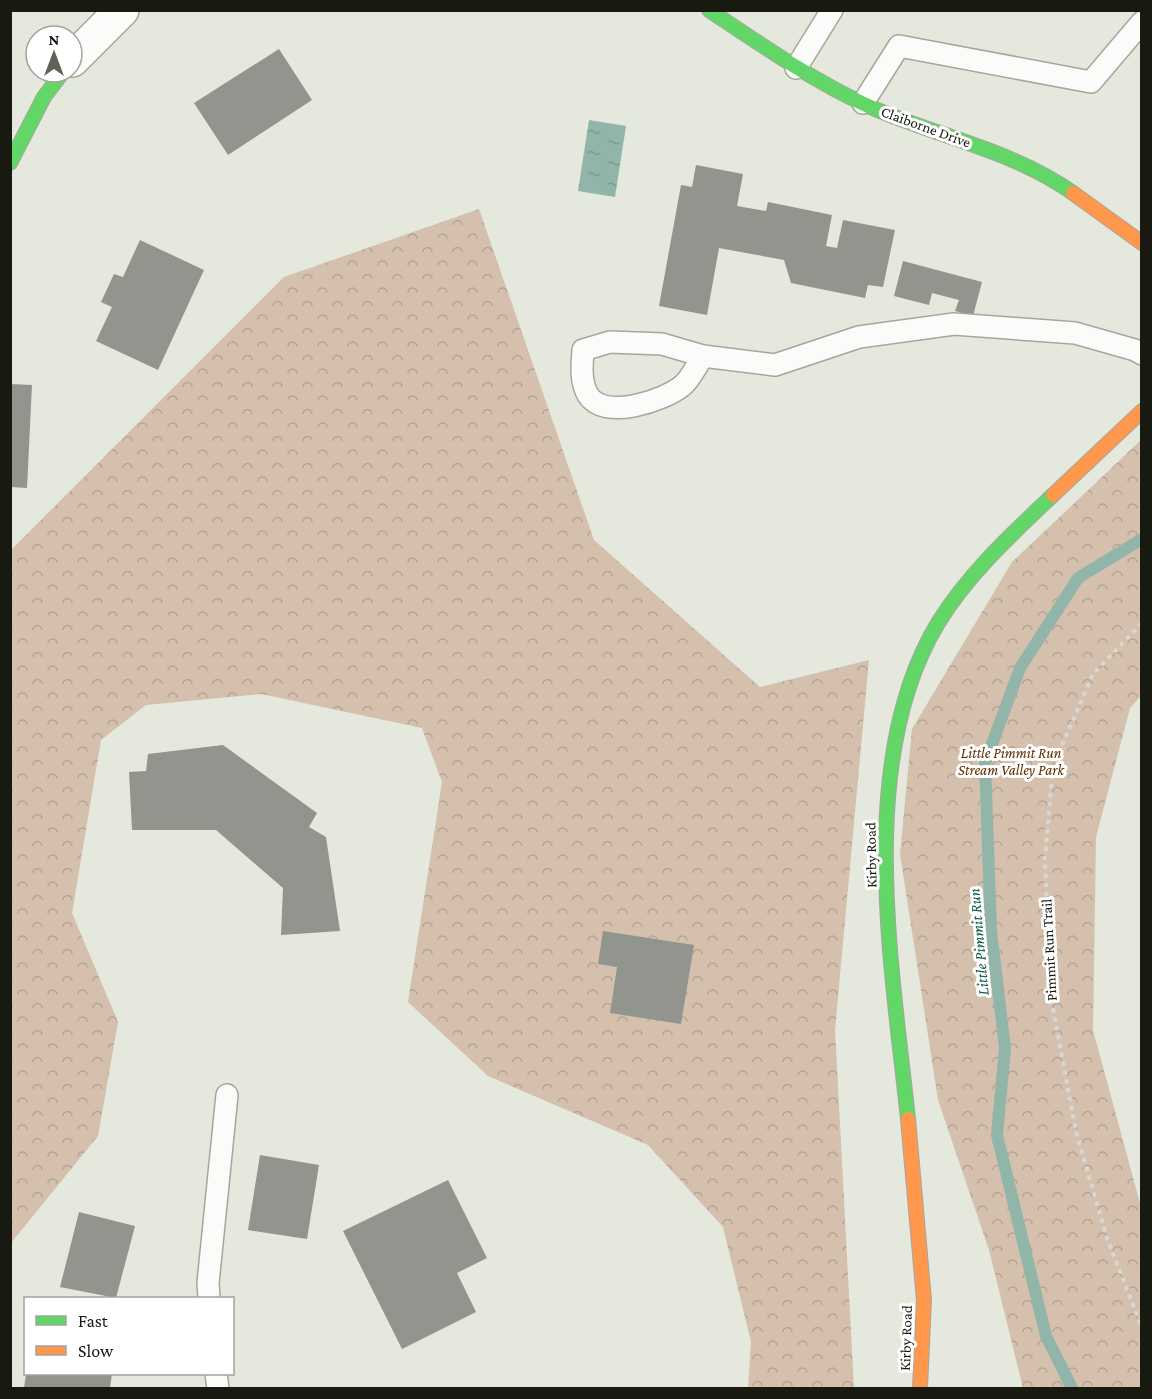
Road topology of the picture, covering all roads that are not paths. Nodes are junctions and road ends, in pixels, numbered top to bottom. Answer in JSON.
{"nodes":[{"id":1,"x":122,"y":10,"type":"edge"},
{"id":2,"x":709,"y":10,"type":"edge"},
{"id":3,"x":832,"y":10,"type":"edge"},
{"id":4,"x":1142,"y":22,"type":"edge"},
{"id":5,"x":84,"y":48,"type":"edge"},
{"id":6,"x":796,"y":68,"type":"junction"},
{"id":7,"x":54,"y":84,"type":"edge"},
{"id":8,"x":863,"y":103,"type":"junction"},
{"id":9,"x":10,"y":163,"type":"edge"},
{"id":10,"x":1142,"y":243,"type":"edge"},
{"id":11,"x":1142,"y":354,"type":"edge"},
{"id":12,"x":703,"y":356,"type":"junction"},
{"id":13,"x":1142,"y":411,"type":"edge"},
{"id":14,"x":227,"y":1095,"type":"dead end"},
{"id":15,"x":209,"y":1297,"type":"edge"},
{"id":16,"x":920,"y":1389,"type":"edge"}],
"edges":[{"from":1,"to":5,"type":"street"},
{"from":2,"to":6,"type":"main road","name":"Claiborne Drive"},
{"from":3,"to":6,"type":"lane"},
{"from":4,"to":8,"type":"lane"},
{"from":6,"to":8,"type":"main road","name":"Claiborne Drive"},
{"from":7,"to":9,"type":"main road"},
{"from":8,"to":10,"type":"main road","name":"Claiborne Drive"},
{"from":11,"to":12,"type":"lane"},
{"from":12,"to":12,"type":"lane"},
{"from":13,"to":16,"type":"main road","name":"Kirby Road"},
{"from":14,"to":15,"type":"lane"}]}
